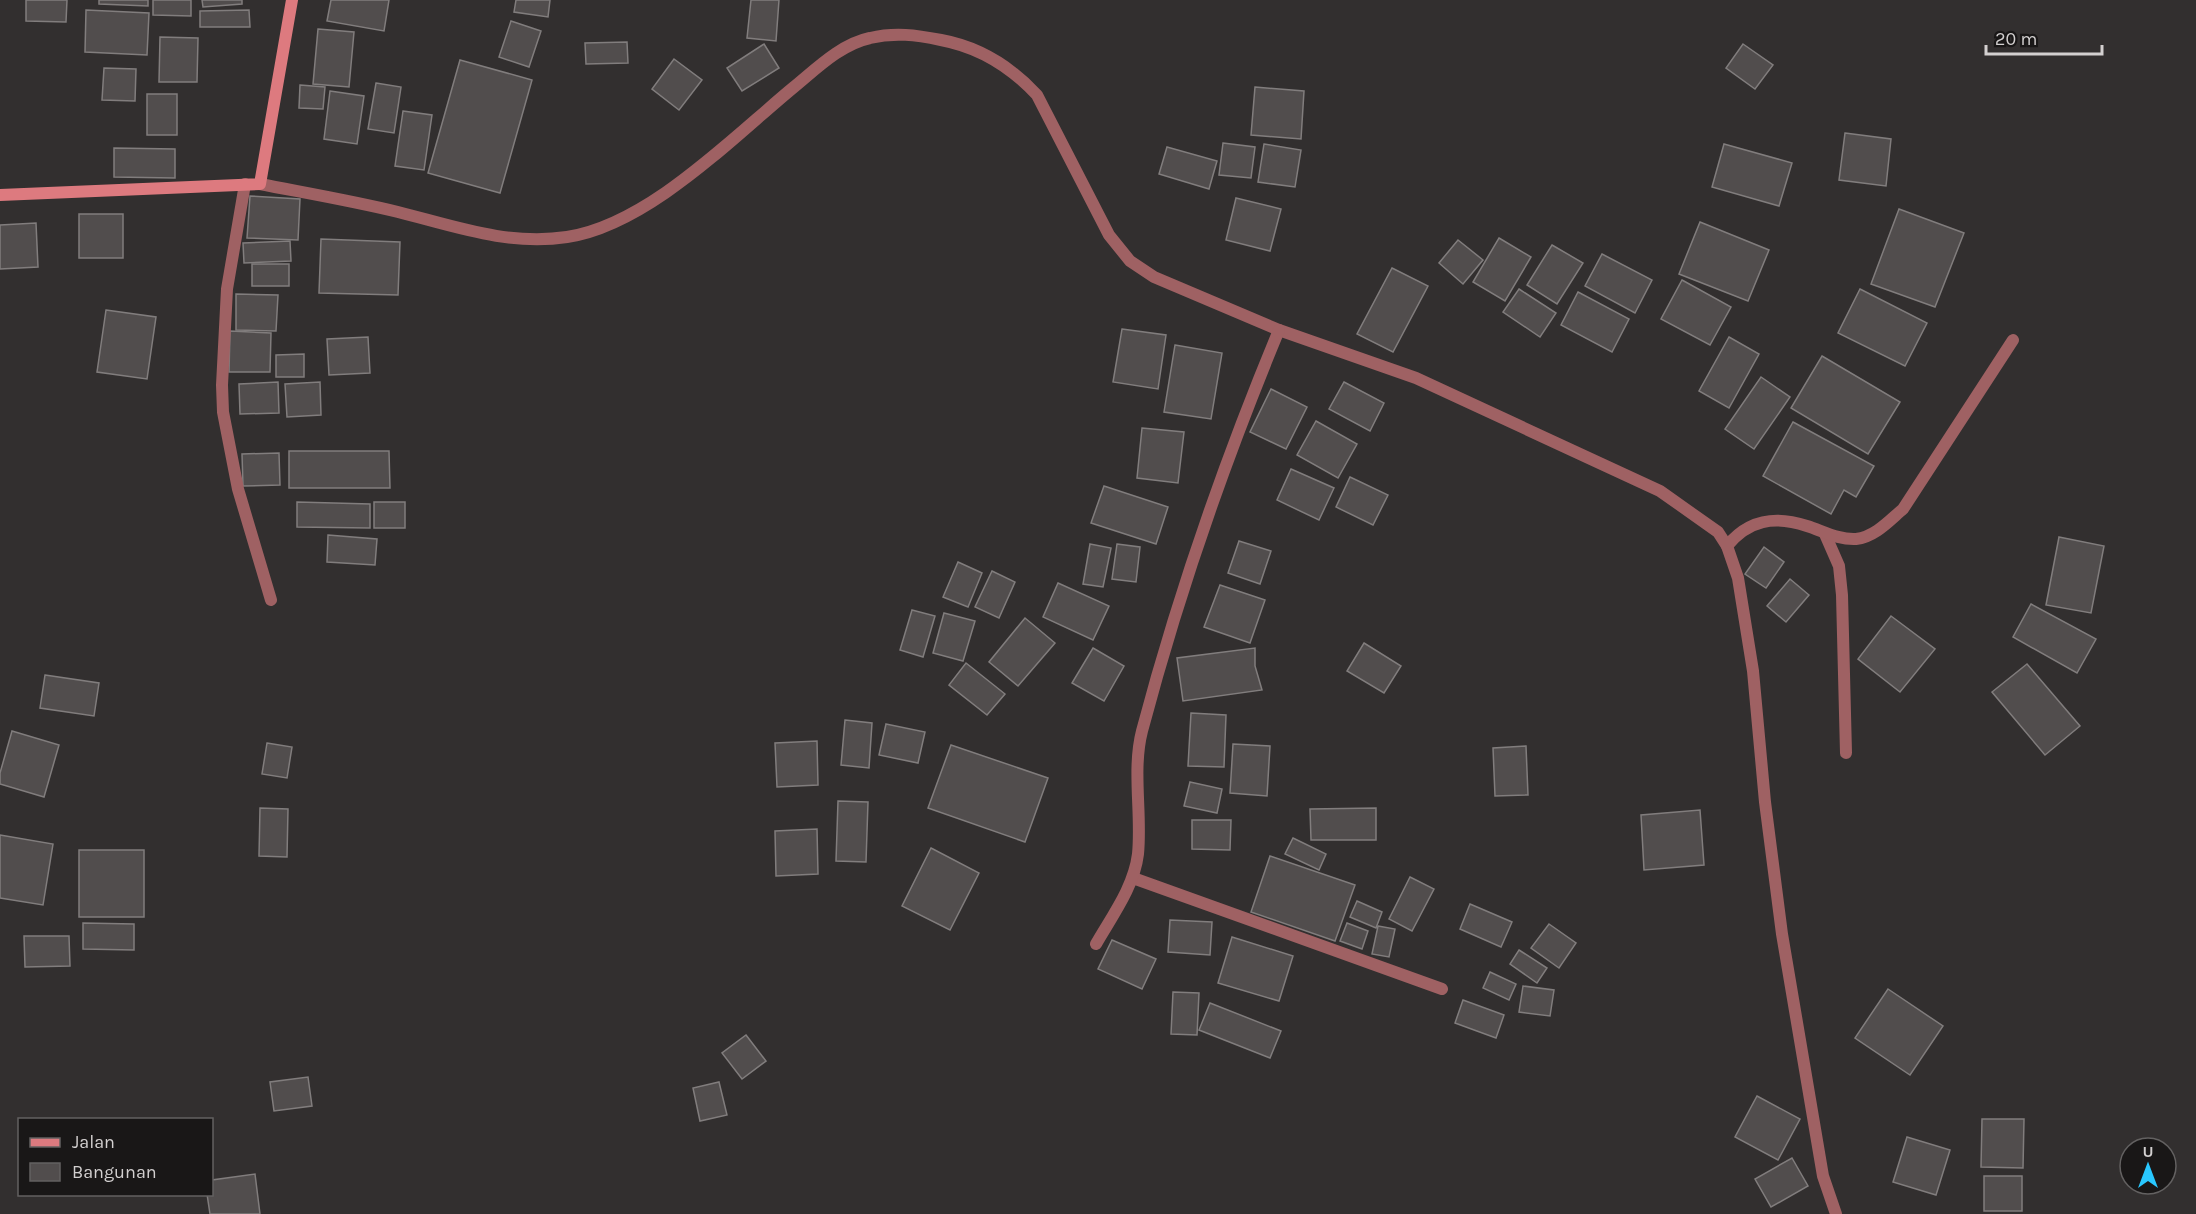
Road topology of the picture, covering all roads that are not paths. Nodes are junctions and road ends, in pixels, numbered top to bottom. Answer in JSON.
{"nodes":[{"id":1,"x":292,"y":0,"type":"edge"},
{"id":2,"x":245,"y":184,"type":"junction"},
{"id":3,"x":261,"y":184,"type":"junction"},
{"id":4,"x":0,"y":195,"type":"edge"},
{"id":5,"x":1279,"y":330,"type":"junction"},
{"id":6,"x":2013,"y":340,"type":"dead end"},
{"id":7,"x":1825,"y":534,"type":"junction"},
{"id":8,"x":1727,"y":546,"type":"junction"},
{"id":9,"x":271,"y":600,"type":"dead end"},
{"id":10,"x":1846,"y":753,"type":"dead end"},
{"id":11,"x":1133,"y":878,"type":"junction"},
{"id":12,"x":1096,"y":944,"type":"dead end"},
{"id":13,"x":1442,"y":989,"type":"dead end"},
{"id":14,"x":1836,"y":1214,"type":"edge"}],
"edges":[{"from":1,"to":3,"type":"street"},
{"from":2,"to":3,"type":"street"},
{"from":2,"to":4,"type":"street"},
{"from":2,"to":9,"type":"street"},
{"from":3,"to":5,"type":"street"},
{"from":5,"to":8,"type":"street"},
{"from":5,"to":11,"type":"street"},
{"from":6,"to":7,"type":"street"},
{"from":7,"to":8,"type":"street"},
{"from":7,"to":10,"type":"street"},
{"from":8,"to":14,"type":"street"},
{"from":11,"to":12,"type":"street"},
{"from":11,"to":13,"type":"street"}]}
